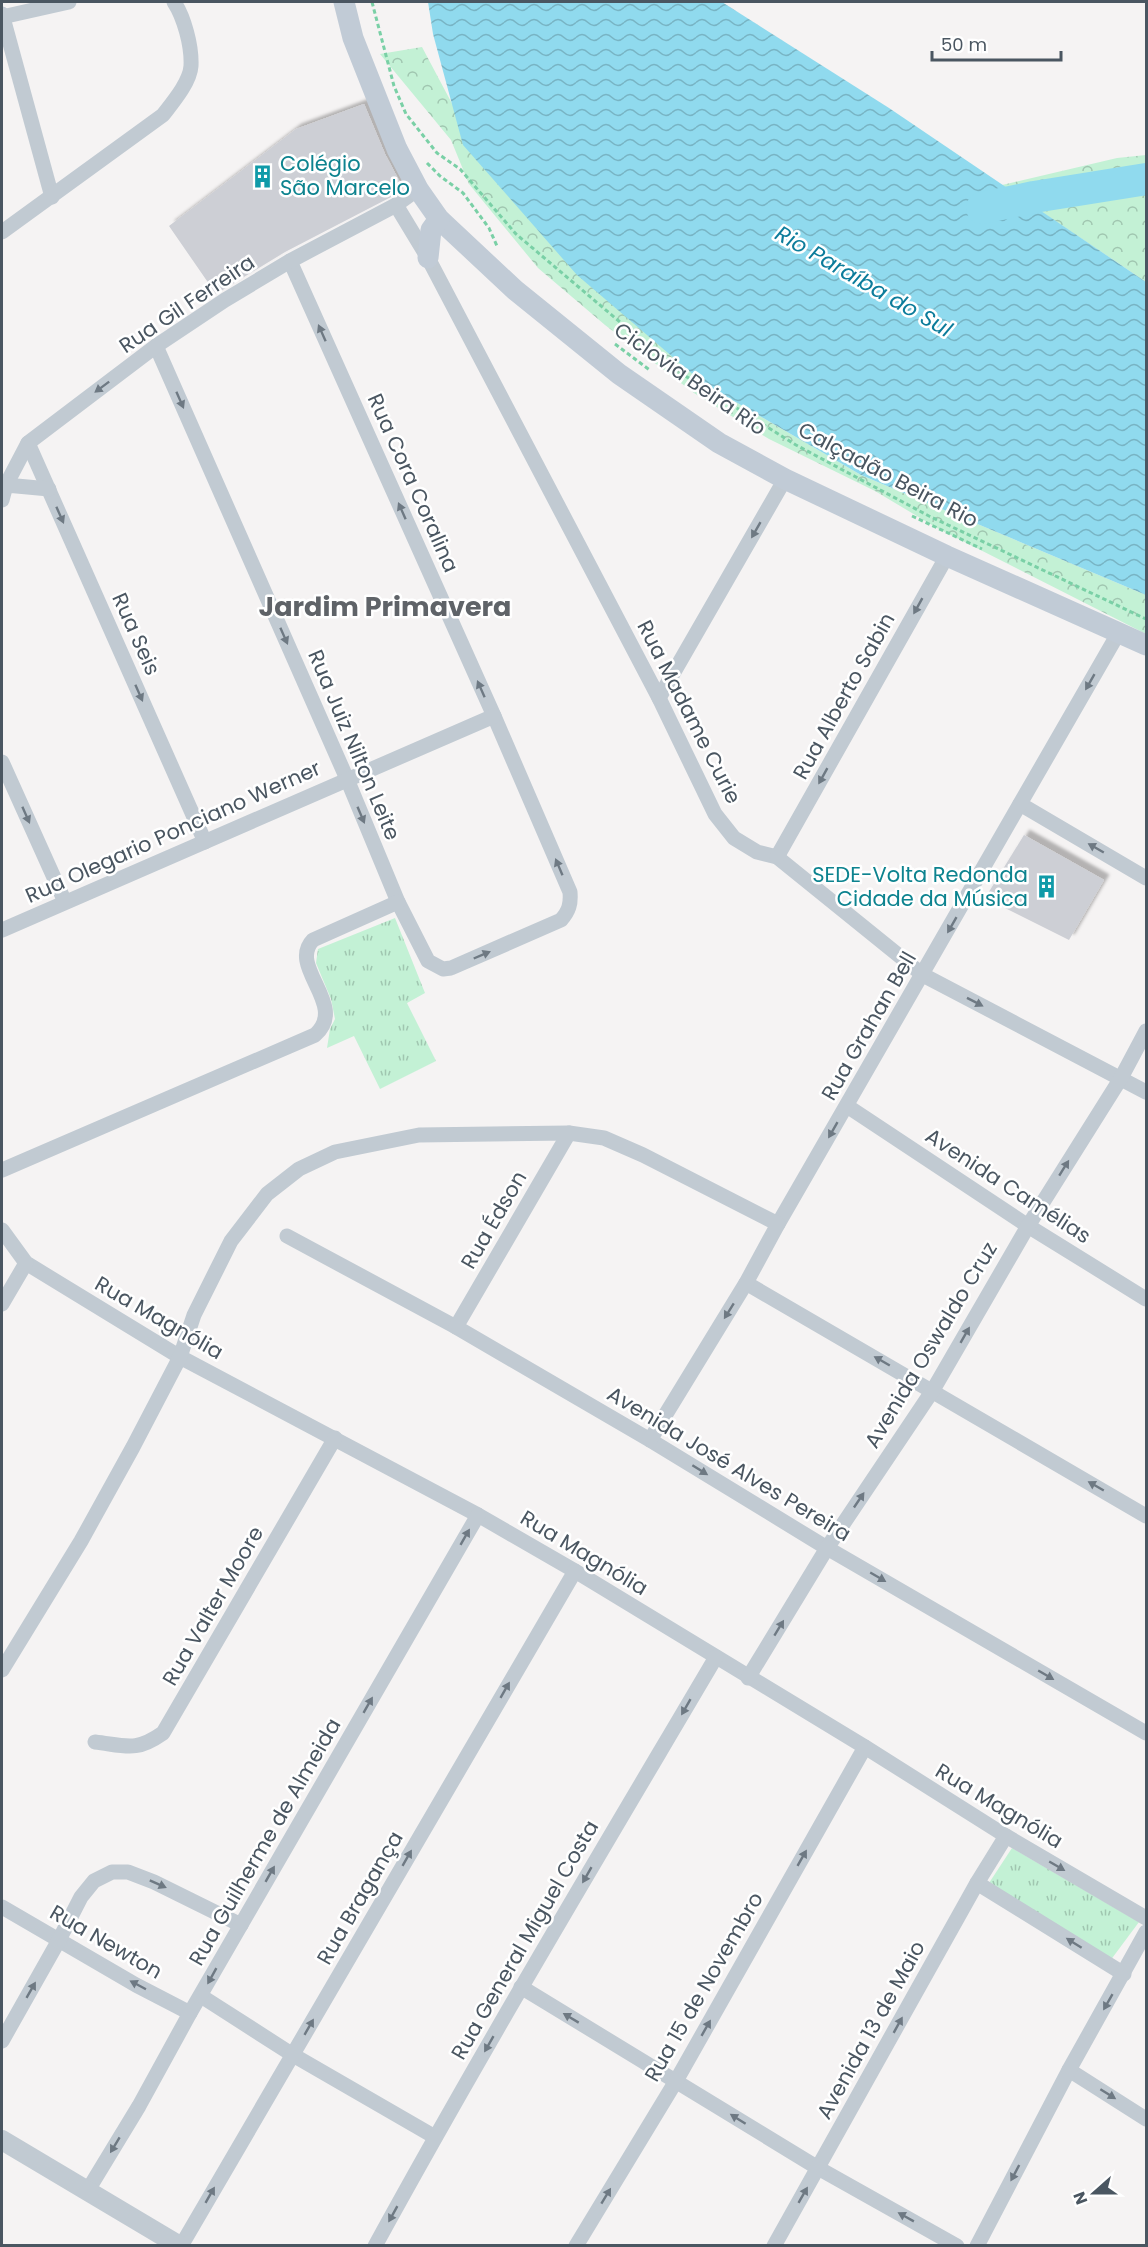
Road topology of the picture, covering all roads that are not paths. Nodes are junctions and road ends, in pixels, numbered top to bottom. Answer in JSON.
{"nodes":[{"id":1,"x":69,"y":2,"type":"edge"},
{"id":2,"x":174,"y":2,"type":"edge"},
{"id":3,"x":344,"y":2,"type":"edge"},
{"id":4,"x":2,"y":16,"type":"edge"},
{"id":5,"x":418,"y":189,"type":"junction"},
{"id":6,"x":52,"y":197,"type":"junction"},
{"id":7,"x":396,"y":206,"type":"junction"},
{"id":8,"x":440,"y":219,"type":"junction"},
{"id":9,"x":2,"y":232,"type":"edge"},
{"id":10,"x":428,"y":258,"type":"junction"},
{"id":11,"x":290,"y":261,"type":"junction"},
{"id":12,"x":156,"y":346,"type":"junction"},
{"id":13,"x":28,"y":442,"type":"junction"},
{"id":14,"x":785,"y":479,"type":"junction"},
{"id":15,"x":49,"y":489,"type":"junction"},
{"id":16,"x":3,"y":490,"type":"edge"},
{"id":17,"x":947,"y":555,"type":"junction"},
{"id":18,"x":1119,"y":632,"type":"junction"},
{"id":19,"x":1146,"y":645,"type":"edge"},
{"id":20,"x":659,"y":698,"type":"junction"},
{"id":21,"x":494,"y":716,"type":"junction"},
{"id":22,"x":2,"y":762,"type":"edge"},
{"id":23,"x":347,"y":779,"type":"junction"},
{"id":24,"x":1020,"y":804,"type":"junction"},
{"id":25,"x":206,"y":843,"type":"junction"},
{"id":26,"x":777,"y":857,"type":"junction"},
{"id":27,"x":1146,"y":878,"type":"edge"},
{"id":28,"x":65,"y":902,"type":"junction"},
{"id":29,"x":398,"y":902,"type":"junction"},
{"id":30,"x":2,"y":930,"type":"edge"},
{"id":31,"x":428,"y":961,"type":"joint"},
{"id":32,"x":923,"y":975,"type":"junction"},
{"id":33,"x":1146,"y":1031,"type":"edge"},
{"id":34,"x":1121,"y":1078,"type":"junction"},
{"id":35,"x":1146,"y":1092,"type":"edge"},
{"id":36,"x":847,"y":1106,"type":"junction"},
{"id":37,"x":570,"y":1133,"type":"junction"},
{"id":38,"x":2,"y":1170,"type":"edge"},
{"id":39,"x":778,"y":1224,"type":"junction"},
{"id":40,"x":1028,"y":1226,"type":"junction"},
{"id":41,"x":2,"y":1230,"type":"edge"},
{"id":42,"x":287,"y":1236,"type":"dead end"},
{"id":43,"x":26,"y":1263,"type":"junction"},
{"id":44,"x":746,"y":1283,"type":"junction"},
{"id":45,"x":1146,"y":1299,"type":"edge"},
{"id":46,"x":2,"y":1304,"type":"edge"},
{"id":47,"x":456,"y":1327,"type":"junction"},
{"id":48,"x":180,"y":1357,"type":"junction"},
{"id":49,"x":933,"y":1390,"type":"junction"},
{"id":50,"x":335,"y":1438,"type":"junction"},
{"id":51,"x":650,"y":1440,"type":"junction"},
{"id":52,"x":478,"y":1515,"type":"junction"},
{"id":53,"x":1146,"y":1516,"type":"edge"},
{"id":54,"x":827,"y":1548,"type":"junction"},
{"id":55,"x":574,"y":1571,"type":"junction"},
{"id":56,"x":716,"y":1657,"type":"junction"},
{"id":57,"x":2,"y":1670,"type":"edge"},
{"id":58,"x":748,"y":1678,"type":"junction"},
{"id":59,"x":1146,"y":1733,"type":"edge"},
{"id":60,"x":95,"y":1742,"type":"dead end"},
{"id":61,"x":865,"y":1747,"type":"junction"},
{"id":62,"x":1006,"y":1836,"type":"junction"},
{"id":63,"x":976,"y":1883,"type":"junction"},
{"id":64,"x":2,"y":1907,"type":"edge"},
{"id":65,"x":1146,"y":1918,"type":"edge"},
{"id":66,"x":241,"y":1925,"type":"junction"},
{"id":67,"x":1146,"y":1932,"type":"edge"},
{"id":68,"x":59,"y":1940,"type":"junction"},
{"id":69,"x":1124,"y":1974,"type":"junction"},
{"id":70,"x":521,"y":1988,"type":"junction"},
{"id":71,"x":201,"y":1996,"type":"junction"},
{"id":72,"x":190,"y":2013,"type":"junction"},
{"id":73,"x":2,"y":2041,"type":"edge"},
{"id":74,"x":293,"y":2055,"type":"junction"},
{"id":75,"x":1069,"y":2070,"type":"junction"},
{"id":76,"x":676,"y":2081,"type":"junction"},
{"id":77,"x":1146,"y":2119,"type":"edge"},
{"id":78,"x":435,"y":2137,"type":"junction"},
{"id":79,"x":2,"y":2140,"type":"edge"},
{"id":80,"x":818,"y":2168,"type":"junction"},
{"id":81,"x":88,"y":2190,"type":"junction"},
{"id":82,"x":181,"y":2246,"type":"edge"},
{"id":83,"x":375,"y":2246,"type":"edge"},
{"id":84,"x":576,"y":2246,"type":"edge"},
{"id":85,"x":774,"y":2246,"type":"edge"},
{"id":86,"x":957,"y":2246,"type":"edge"},
{"id":87,"x":977,"y":2246,"type":"edge"}],
"edges":[{"from":1,"to":4,"type":"street"},
{"from":2,"to":6,"type":"street"},
{"from":3,"to":5,"type":"main road"},
{"from":4,"to":6,"type":"street"},
{"from":5,"to":7,"type":"street","name":"Rua Gil Ferreira"},
{"from":5,"to":8,"type":"main road"},
{"from":6,"to":9,"type":"street"},
{"from":7,"to":10,"type":"street","name":"Rua Madame Curie"},
{"from":7,"to":11,"type":"street","name":"Rua Gil Ferreira"},
{"from":8,"to":10,"type":"main road"},
{"from":8,"to":14,"type":"main road"},
{"from":10,"to":20,"type":"street","name":"Rua Madame Curie"},
{"from":11,"to":12,"type":"street","name":"Rua Gil Ferreira"},
{"from":21,"to":11,"type":"street","name":"Rua Cora Coralina","one_way":true},
{"from":12,"to":13,"type":"street","name":"Rua Gil Ferreira","one_way":true},
{"from":12,"to":23,"type":"street","name":"Rua Juiz Nilton Leite","one_way":true},
{"from":13,"to":15,"type":"street","name":"Rua Seis"},
{"from":13,"to":16,"type":"street","name":"Rua Gil Ferreira"},
{"from":14,"to":17,"type":"main road"},
{"from":14,"to":20,"type":"street","one_way":true},
{"from":15,"to":16,"type":"street","name":"Rua Gil Ferreira"},
{"from":15,"to":25,"type":"street","name":"Rua Seis","one_way":true},
{"from":17,"to":18,"type":"main road"},
{"from":17,"to":26,"type":"street","name":"Rua Alberto Sabin","one_way":true},
{"from":18,"to":19,"type":"main road"},
{"from":18,"to":24,"type":"street","name":"Rua Grahan Bell","one_way":true},
{"from":20,"to":26,"type":"street","name":"Rua Madame Curie"},
{"from":21,"to":23,"type":"street","name":"Rua Olegario Ponciano Werner"},
{"from":31,"to":21,"type":"street","name":"Rua Cora Coralina","one_way":true},
{"from":22,"to":28,"type":"street","one_way":true},
{"from":23,"to":25,"type":"street","name":"Rua Olegario Ponciano Werner"},
{"from":23,"to":29,"type":"street","name":"Rua Juiz Nilton Leite","one_way":true},
{"from":27,"to":24,"type":"street","one_way":true},
{"from":24,"to":32,"type":"street","name":"Rua Grahan Bell","one_way":true},
{"from":25,"to":28,"type":"street","name":"Rua Olegario Ponciano Werner"},
{"from":26,"to":32,"type":"street","name":"Rua Madame Curie"},
{"from":28,"to":30,"type":"street","name":"Rua Olegario Ponciano Werner"},
{"from":29,"to":31,"type":"street","name":"Rua Juiz Nilton Leite"},
{"from":29,"to":38,"type":"street"},
{"from":32,"to":34,"type":"street","name":"Rua Madame Curie","one_way":true},
{"from":32,"to":36,"type":"street","name":"Rua Grahan Bell"},
{"from":33,"to":34,"type":"street","name":"Avenida Oswaldo Cruz"},
{"from":34,"to":35,"type":"street","name":"Rua Madame Curie"},
{"from":40,"to":34,"type":"street","name":"Avenida Oswaldo Cruz","one_way":true},
{"from":36,"to":39,"type":"street","name":"Rua Grahan Bell","one_way":true},
{"from":36,"to":40,"type":"street","name":"Avenida Camélias"},
{"from":37,"to":39,"type":"street"},
{"from":37,"to":47,"type":"street","name":"Rua Édson"},
{"from":37,"to":48,"type":"street"},
{"from":39,"to":44,"type":"street","name":"Rua Grahan Bell"},
{"from":40,"to":45,"type":"street","name":"Avenida Camélias"},
{"from":49,"to":40,"type":"street","name":"Avenida Oswaldo Cruz","one_way":true},
{"from":41,"to":43,"type":"street","name":"Rua Magnólia"},
{"from":42,"to":47,"type":"street","name":"Avenida José Alves Pereira"},
{"from":43,"to":46,"type":"street"},
{"from":43,"to":48,"type":"street","name":"Rua Magnólia"},
{"from":49,"to":44,"type":"street","one_way":true},
{"from":44,"to":51,"type":"street","name":"Rua Grahan Bell","one_way":true},
{"from":47,"to":51,"type":"street","name":"Avenida José Alves Pereira"},
{"from":48,"to":50,"type":"street","name":"Rua Magnólia"},
{"from":48,"to":57,"type":"street"},
{"from":53,"to":49,"type":"street","one_way":true},
{"from":54,"to":49,"type":"street","name":"Avenida Oswaldo Cruz","one_way":true},
{"from":50,"to":52,"type":"street","name":"Rua Magnólia"},
{"from":50,"to":60,"type":"street","name":"Rua Valter Moore"},
{"from":51,"to":54,"type":"street","name":"Avenida José Alves Pereira","one_way":true},
{"from":52,"to":55,"type":"street","name":"Rua Magnólia"},
{"from":66,"to":52,"type":"street","name":"Rua Guilherme de Almeida","one_way":true},
{"from":58,"to":54,"type":"street","name":"Avenida Oswaldo Cruz","one_way":true},
{"from":54,"to":59,"type":"street","name":"Avenida José Alves Pereira","one_way":true},
{"from":55,"to":56,"type":"street","name":"Rua Magnólia"},
{"from":74,"to":55,"type":"street","name":"Rua Bragança","one_way":true},
{"from":56,"to":58,"type":"street","name":"Rua Magnólia"},
{"from":56,"to":70,"type":"street","name":"Rua General Miguel Costa","one_way":true},
{"from":58,"to":61,"type":"street","name":"Rua Magnólia"},
{"from":61,"to":62,"type":"street","name":"Rua Magnólia"},
{"from":76,"to":61,"type":"street","name":"Rua 15 de Novembro","one_way":true},
{"from":62,"to":63,"type":"street","name":"Avenida 13 de Maio"},
{"from":62,"to":65,"type":"street","name":"Rua Magnólia","one_way":true},
{"from":69,"to":63,"type":"street","one_way":true},
{"from":80,"to":63,"type":"street","name":"Avenida 13 de Maio","one_way":true},
{"from":64,"to":68,"type":"street","name":"Rua Newton"},
{"from":68,"to":66,"type":"street","one_way":true},
{"from":66,"to":71,"type":"street","name":"Rua Guilherme de Almeida","one_way":true},
{"from":67,"to":69,"type":"street"},
{"from":72,"to":68,"type":"street","name":"Rua Newton","one_way":true},
{"from":73,"to":68,"type":"street","one_way":true},
{"from":69,"to":75,"type":"street","one_way":true},
{"from":76,"to":70,"type":"street","one_way":true},
{"from":70,"to":78,"type":"street","name":"Rua General Miguel Costa","one_way":true},
{"from":71,"to":72,"type":"street","name":"Rua Guilherme de Almeida"},
{"from":71,"to":74,"type":"street"},
{"from":72,"to":81,"type":"street","name":"Rua Guilherme de Almeida","one_way":true},
{"from":74,"to":78,"type":"street"},
{"from":82,"to":74,"type":"street","name":"Rua Bragança","one_way":true},
{"from":75,"to":77,"type":"street","one_way":true},
{"from":75,"to":87,"type":"street","one_way":true},
{"from":80,"to":76,"type":"street","one_way":true},
{"from":84,"to":76,"type":"street","name":"Rua 15 de Novembro","one_way":true},
{"from":78,"to":83,"type":"street","name":"Rua General Miguel Costa","one_way":true},
{"from":79,"to":81,"type":"street"},
{"from":85,"to":80,"type":"street","name":"Avenida 13 de Maio","one_way":true},
{"from":86,"to":80,"type":"street","one_way":true},
{"from":81,"to":82,"type":"street"}]}
